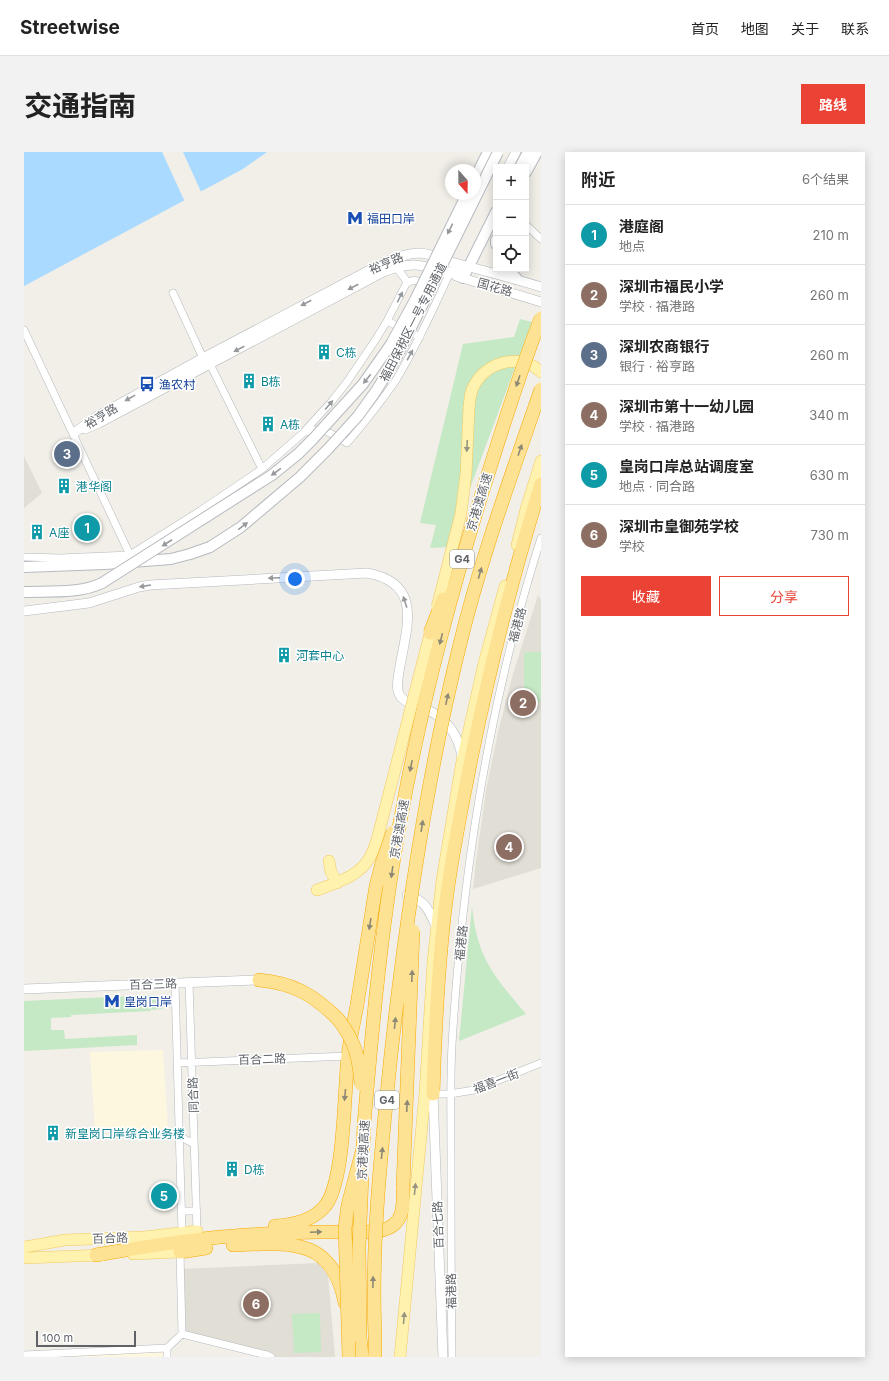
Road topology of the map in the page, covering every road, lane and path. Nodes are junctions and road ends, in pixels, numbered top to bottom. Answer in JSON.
{"nodes":[{"id":1,"x":488,"y":152,"type":"edge"},
{"id":2,"x":498,"y":152,"type":"edge"},
{"id":3,"x":516,"y":152,"type":"edge"},
{"id":4,"x":528,"y":152,"type":"edge"},
{"id":5,"x":537,"y":152,"type":"edge"},
{"id":6,"x":510,"y":164,"type":"edge"},
{"id":7,"x":522,"y":164,"type":"edge"},
{"id":8,"x":481,"y":166,"type":"edge"},
{"id":9,"x":529,"y":167,"type":"edge"},
{"id":10,"x":464,"y":200,"type":"edge"},
{"id":11,"x":493,"y":218,"type":"edge"},
{"id":12,"x":529,"y":228,"type":"edge"},
{"id":13,"x":541,"y":239,"type":"edge"},
{"id":14,"x":454,"y":263,"type":"junction"},
{"id":15,"x":468,"y":266,"type":"junction"},
{"id":16,"x":396,"y":267,"type":"junction"},
{"id":17,"x":511,"y":272,"type":"edge"},
{"id":18,"x":450,"y":274,"type":"junction"},
{"id":19,"x":463,"y":278,"type":"junction"},
{"id":20,"x":518,"y":279,"type":"junction"},
{"id":21,"x":406,"y":284,"type":"junction"},
{"id":22,"x":541,"y":287,"type":"edge"},
{"id":23,"x":442,"y":290,"type":"junction"},
{"id":24,"x":173,"y":293,"type":"dead end"},
{"id":25,"x":541,"y":302,"type":"edge"},
{"id":26,"x":541,"y":318,"type":"edge"},
{"id":27,"x":387,"y":321,"type":"junction"},
{"id":28,"x":24,"y":330,"type":"edge"},
{"id":29,"x":420,"y":337,"type":"junction"},
{"id":30,"x":206,"y":361,"type":"junction"},
{"id":31,"x":541,"y":372,"type":"edge"},
{"id":32,"x":541,"y":389,"type":"edge"},
{"id":33,"x":74,"y":433,"type":"junction"},
{"id":34,"x":302,"y":434,"type":"junction"},
{"id":35,"x":541,"y":461,"type":"edge"},
{"id":36,"x":262,"y":469,"type":"junction"},
{"id":37,"x":541,"y":484,"type":"edge"},
{"id":38,"x":471,"y":529,"type":"junction"},
{"id":39,"x":541,"y":538,"type":"edge"},
{"id":40,"x":525,"y":541,"type":"junction"},
{"id":41,"x":538,"y":547,"type":"junction"},
{"id":42,"x":130,"y":555,"type":"junction"},
{"id":43,"x":24,"y":557,"type":"edge"},
{"id":44,"x":24,"y":568,"type":"edge"},
{"id":45,"x":24,"y":592,"type":"edge"},
{"id":46,"x":24,"y":611,"type":"edge"},
{"id":47,"x":430,"y":633,"type":"junction"},
{"id":48,"x":462,"y":761,"type":"junction"},
{"id":49,"x":402,"y":806,"type":"junction"},
{"id":50,"x":329,"y":861,"type":"dead end"},
{"id":51,"x":416,"y":865,"type":"junction"},
{"id":52,"x":337,"y":883,"type":"junction"},
{"id":53,"x":317,"y":890,"type":"dead end"},
{"id":54,"x":405,"y":895,"type":"dead end"},
{"id":55,"x":436,"y":926,"type":"junction"},
{"id":56,"x":259,"y":980,"type":"joint"},
{"id":57,"x":189,"y":982,"type":"junction"},
{"id":58,"x":175,"y":983,"type":"junction"},
{"id":59,"x":24,"y":989,"type":"edge"},
{"id":60,"x":348,"y":1056,"type":"junction"},
{"id":61,"x":191,"y":1062,"type":"junction"},
{"id":62,"x":177,"y":1063,"type":"junction"},
{"id":63,"x":541,"y":1063,"type":"edge"},
{"id":64,"x":433,"y":1094,"type":"junction"},
{"id":65,"x":450,"y":1094,"type":"junction"},
{"id":66,"x":364,"y":1124,"type":"junction"},
{"id":67,"x":179,"y":1136,"type":"junction"},
{"id":68,"x":194,"y":1144,"type":"junction"},
{"id":69,"x":363,"y":1148,"type":"junction"},
{"id":70,"x":196,"y":1211,"type":"junction"},
{"id":71,"x":181,"y":1212,"type":"junction"},
{"id":72,"x":197,"y":1231,"type":"junction"},
{"id":73,"x":182,"y":1232,"type":"junction"},
{"id":74,"x":24,"y":1247,"type":"edge"},
{"id":75,"x":180,"y":1252,"type":"junction"},
{"id":76,"x":96,"y":1255,"type":"junction"},
{"id":77,"x":24,"y":1258,"type":"edge"},
{"id":78,"x":182,"y":1334,"type":"junction"},
{"id":79,"x":167,"y":1348,"type":"junction"},
{"id":80,"x":24,"y":1356,"type":"edge"},
{"id":81,"x":167,"y":1357,"type":"edge"},
{"id":82,"x":271,"y":1357,"type":"edge"},
{"id":83,"x":349,"y":1357,"type":"edge"},
{"id":84,"x":353,"y":1357,"type":"edge"},
{"id":85,"x":362,"y":1357,"type":"edge"},
{"id":86,"x":376,"y":1357,"type":"edge"},
{"id":87,"x":400,"y":1357,"type":"edge"},
{"id":88,"x":443,"y":1357,"type":"edge"},
{"id":89,"x":452,"y":1357,"type":"edge"}],
"edges":[{"from":1,"to":8,"type":"main road"},
{"from":44,"to":2,"type":"main road","name":"福田保税区一号专用通道","one_way":true,"bridge":true},
{"from":3,"to":6,"type":"street"},
{"from":4,"to":7,"type":"main road"},
{"from":5,"to":9,"type":"main road"},
{"from":10,"to":45,"type":"main road","name":"福田保税区一号专用通道","one_way":true,"bridge":true},
{"from":11,"to":15,"type":"main road"},
{"from":12,"to":13,"type":"street"},
{"from":14,"to":15,"type":"street","name":"裕亨路"},
{"from":14,"to":18,"type":"street"},
{"from":14,"to":30,"type":"street","name":"裕亨路","one_way":true},
{"from":15,"to":18,"type":"street"},
{"from":15,"to":19,"type":"main road"},
{"from":15,"to":20,"type":"street","name":"国花路"},
{"from":16,"to":18,"type":"street","name":"裕亨路"},
{"from":16,"to":21,"type":"street"},
{"from":16,"to":30,"type":"street","name":"裕亨路","one_way":true},
{"from":17,"to":20,"type":"main road"},
{"from":18,"to":19,"type":"street","name":"国花路"},
{"from":18,"to":23,"type":"street"},
{"from":19,"to":25,"type":"street","name":"国花路"},
{"from":20,"to":22,"type":"street","name":"国花路"},
{"from":21,"to":23,"type":"street"},
{"from":27,"to":21,"type":"street","one_way":true},
{"from":23,"to":29,"type":"street"},
{"from":24,"to":30,"type":"street"},
{"from":26,"to":38,"type":"highway","name":"京港澳高速","number":"G4","one_way":true,"bridge":true},
{"from":27,"to":29,"type":"street"},
{"from":34,"to":27,"type":"street","one_way":true},
{"from":28,"to":33,"type":"street"},
{"from":34,"to":29,"type":"street","one_way":true},
{"from":30,"to":33,"type":"street","name":"裕亨路","one_way":true},
{"from":30,"to":36,"type":"street"},
{"from":31,"to":47,"type":"main road","one_way":true,"bridge":true},
{"from":51,"to":32,"type":"highway","name":"京港澳高速","number":"G4","one_way":true,"bridge":true},
{"from":33,"to":42,"type":"street"},
{"from":34,"to":36,"type":"street"},
{"from":35,"to":48,"type":"main road"},
{"from":36,"to":42,"type":"street"},
{"from":37,"to":40,"type":"highway"},
{"from":38,"to":47,"type":"highway","bridge":true},
{"from":38,"to":49,"type":"highway","name":"京港澳高速","number":"G4","one_way":true,"bridge":true},
{"from":39,"to":41,"type":"street","name":"福港路"},
{"from":40,"to":41,"type":"street"},
{"from":40,"to":64,"type":"highway"},
{"from":41,"to":65,"type":"street","name":"福港路"},
{"from":42,"to":43,"type":"street"},
{"from":48,"to":46,"type":"street","one_way":true},
{"from":47,"to":52,"type":"main road","bridge":true},
{"from":48,"to":55,"type":"main road"},
{"from":49,"to":60,"type":"highway","one_way":true,"bridge":true},
{"from":49,"to":66,"type":"highway","name":"京港澳高速","number":"G4","one_way":true,"bridge":true},
{"from":50,"to":52,"type":"main road"},
{"from":76,"to":51,"type":"highway","one_way":true,"bridge":true},
{"from":86,"to":51,"type":"highway","name":"京港澳高速","number":"G4","one_way":true,"bridge":true},
{"from":52,"to":53,"type":"main road"},
{"from":54,"to":55,"type":"street"},
{"from":87,"to":55,"type":"main road","one_way":true},
{"from":56,"to":57,"type":"street","name":"百合三路"},
{"from":56,"to":66,"type":"highway","bridge":true},
{"from":57,"to":58,"type":"street","name":"百合三路"},
{"from":57,"to":61,"type":"street","name":"同合路"},
{"from":58,"to":59,"type":"street","name":"百合三路"},
{"from":58,"to":62,"type":"street","name":"同合路"},
{"from":60,"to":61,"type":"street","name":"百合二路"},
{"from":60,"to":72,"type":"highway","one_way":true},
{"from":61,"to":62,"type":"street","name":"百合二路"},
{"from":61,"to":68,"type":"street","name":"同合路"},
{"from":62,"to":67,"type":"street","name":"同合路"},
{"from":63,"to":65,"type":"street","name":"福喜一街"},
{"from":64,"to":65,"type":"street","name":"福喜一街"},
{"from":64,"to":88,"type":"street","name":"百合七路"},
{"from":65,"to":89,"type":"street","name":"福港路"},
{"from":66,"to":69,"type":"highway","name":"京港澳高速","number":"G4"},
{"from":67,"to":68,"type":"street"},
{"from":67,"to":71,"type":"street"},
{"from":68,"to":70,"type":"street","name":"同合路"},
{"from":69,"to":83,"type":"highway","bridge":true},
{"from":69,"to":85,"type":"highway","name":"京港澳高速","number":"G4","bridge":true},
{"from":70,"to":71,"type":"street"},
{"from":70,"to":72,"type":"street","name":"同合路"},
{"from":71,"to":73,"type":"street"},
{"from":72,"to":73,"type":"main road","name":"百合路"},
{"from":73,"to":74,"type":"main road","name":"百合路"},
{"from":75,"to":76,"type":"main road","name":"百合路"},
{"from":75,"to":78,"type":"street"},
{"from":75,"to":84,"type":"highway"},
{"from":76,"to":77,"type":"main road","name":"百合路"},
{"from":78,"to":79,"type":"street"},
{"from":78,"to":82,"type":"street"},
{"from":79,"to":80,"type":"street"},
{"from":79,"to":81,"type":"street"}]}
